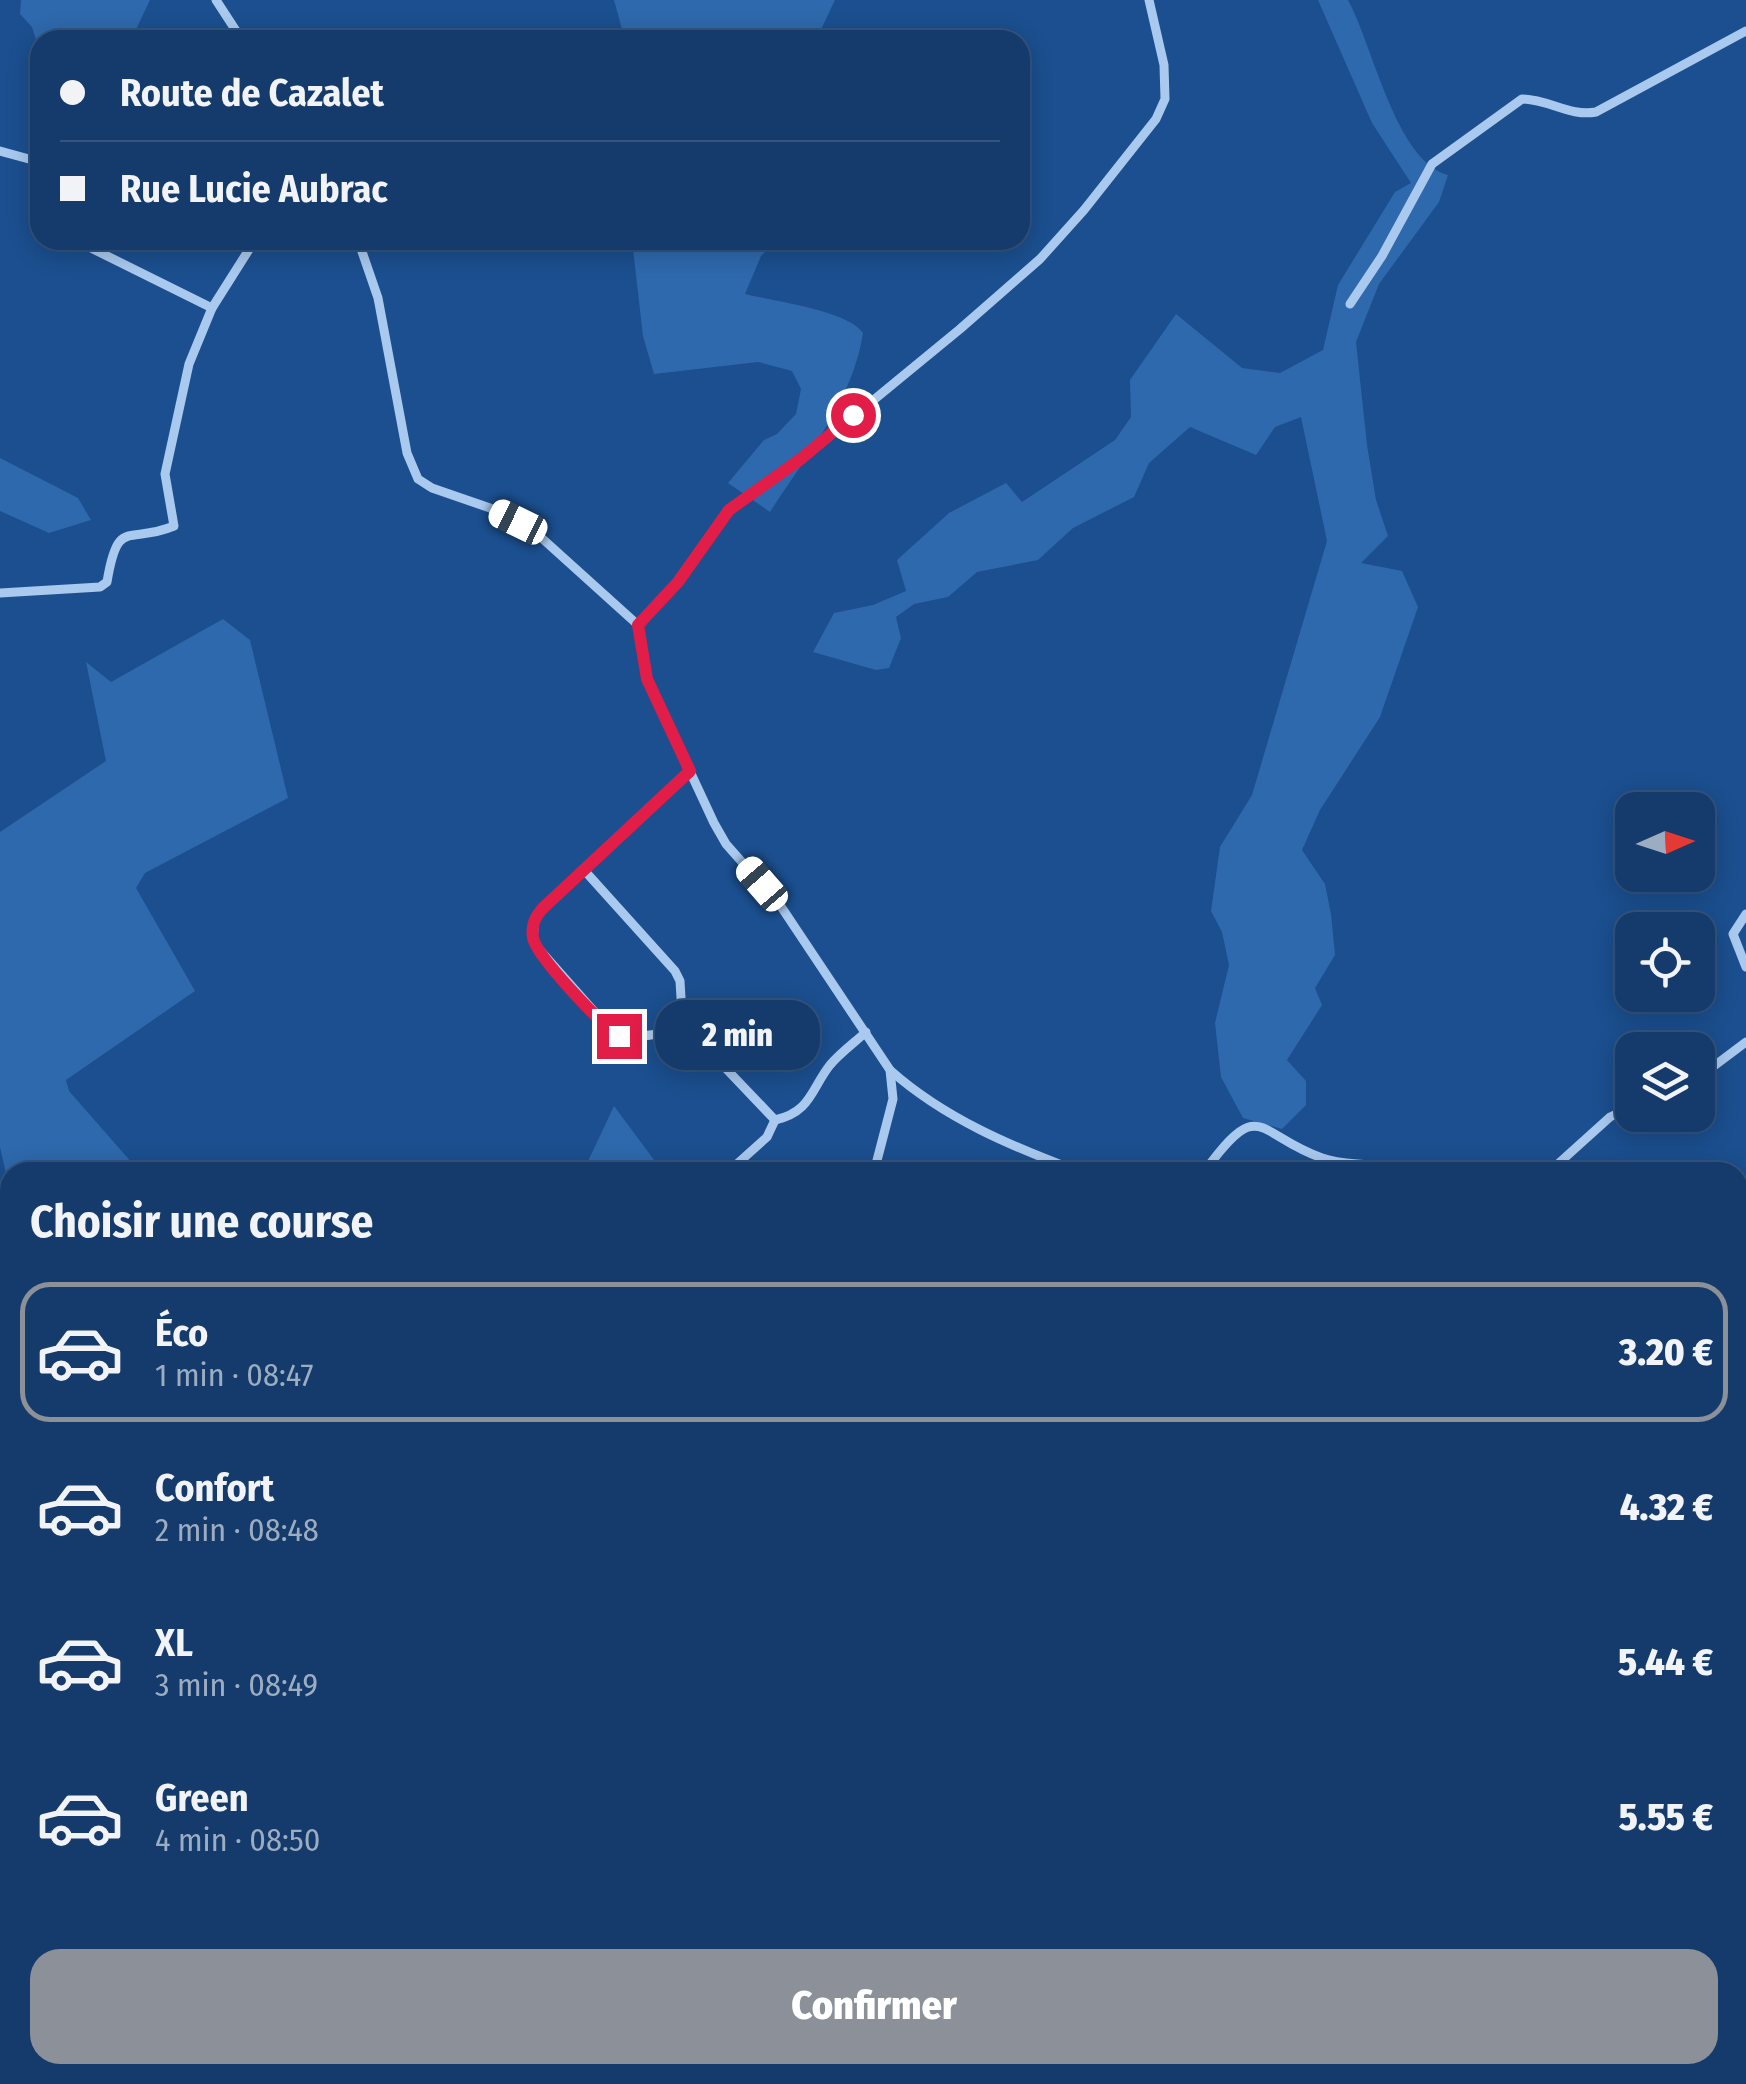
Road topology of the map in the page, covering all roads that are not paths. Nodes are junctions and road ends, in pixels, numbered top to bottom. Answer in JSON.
{"nodes":[{"id":1,"x":216,"y":0,"type":"edge"},
{"id":2,"x":1149,"y":0,"type":"edge"},
{"id":3,"x":236,"y":30,"type":"edge"},
{"id":4,"x":1746,"y":31,"type":"edge"},
{"id":5,"x":0,"y":151,"type":"edge"},
{"id":6,"x":30,"y":159,"type":"edge"},
{"id":7,"x":94,"y":250,"type":"edge"},
{"id":8,"x":249,"y":250,"type":"edge"},
{"id":9,"x":361,"y":250,"type":"edge"},
{"id":10,"x":1350,"y":304,"type":"dead end"},
{"id":11,"x":212,"y":308,"type":"junction"},
{"id":12,"x":0,"y":593,"type":"edge"},
{"id":13,"x":638,"y":625,"type":"junction"},
{"id":14,"x":690,"y":771,"type":"junction"},
{"id":15,"x":584,"y":870,"type":"junction"},
{"id":16,"x":1746,"y":914,"type":"edge"},
{"id":17,"x":1746,"y":967,"type":"edge"},
{"id":18,"x":682,"y":1031,"type":"junction"},
{"id":19,"x":866,"y":1032,"type":"junction"},
{"id":20,"x":1746,"y":1042,"type":"edge"},
{"id":21,"x":1715,"y":1065,"type":"edge"},
{"id":22,"x":890,"y":1070,"type":"junction"},
{"id":23,"x":910,"y":1088,"type":"junction"},
{"id":24,"x":894,"y":1094,"type":"junction"},
{"id":25,"x":1615,"y":1114,"type":"edge"},
{"id":26,"x":775,"y":1120,"type":"junction"},
{"id":27,"x":739,"y":1162,"type":"edge"},
{"id":28,"x":877,"y":1162,"type":"edge"},
{"id":29,"x":1057,"y":1162,"type":"edge"},
{"id":30,"x":1212,"y":1162,"type":"edge"},
{"id":31,"x":1360,"y":1162,"type":"edge"},
{"id":32,"x":1560,"y":1162,"type":"edge"}],
"edges":[{"from":1,"to":3,"type":"street"},
{"from":2,"to":13,"type":"street"},
{"from":4,"to":10,"type":"street"},
{"from":5,"to":6,"type":"street"},
{"from":7,"to":11,"type":"street"},
{"from":8,"to":11,"type":"street"},
{"from":9,"to":13,"type":"street"},
{"from":11,"to":12,"type":"street"},
{"from":13,"to":14,"type":"street"},
{"from":14,"to":15,"type":"street"},
{"from":14,"to":19,"type":"street"},
{"from":15,"to":18,"type":"street"},
{"from":15,"to":18,"type":"street"},
{"from":16,"to":17,"type":"street"},
{"from":18,"to":26,"type":"street"},
{"from":19,"to":22,"type":"street"},
{"from":19,"to":26,"type":"street"},
{"from":20,"to":21,"type":"street"},
{"from":22,"to":23,"type":"street"},
{"from":22,"to":24,"type":"street"},
{"from":23,"to":24,"type":"street"},
{"from":23,"to":29,"type":"street"},
{"from":24,"to":28,"type":"street"},
{"from":25,"to":32,"type":"street"},
{"from":26,"to":27,"type":"street"},
{"from":30,"to":31,"type":"street"}]}
